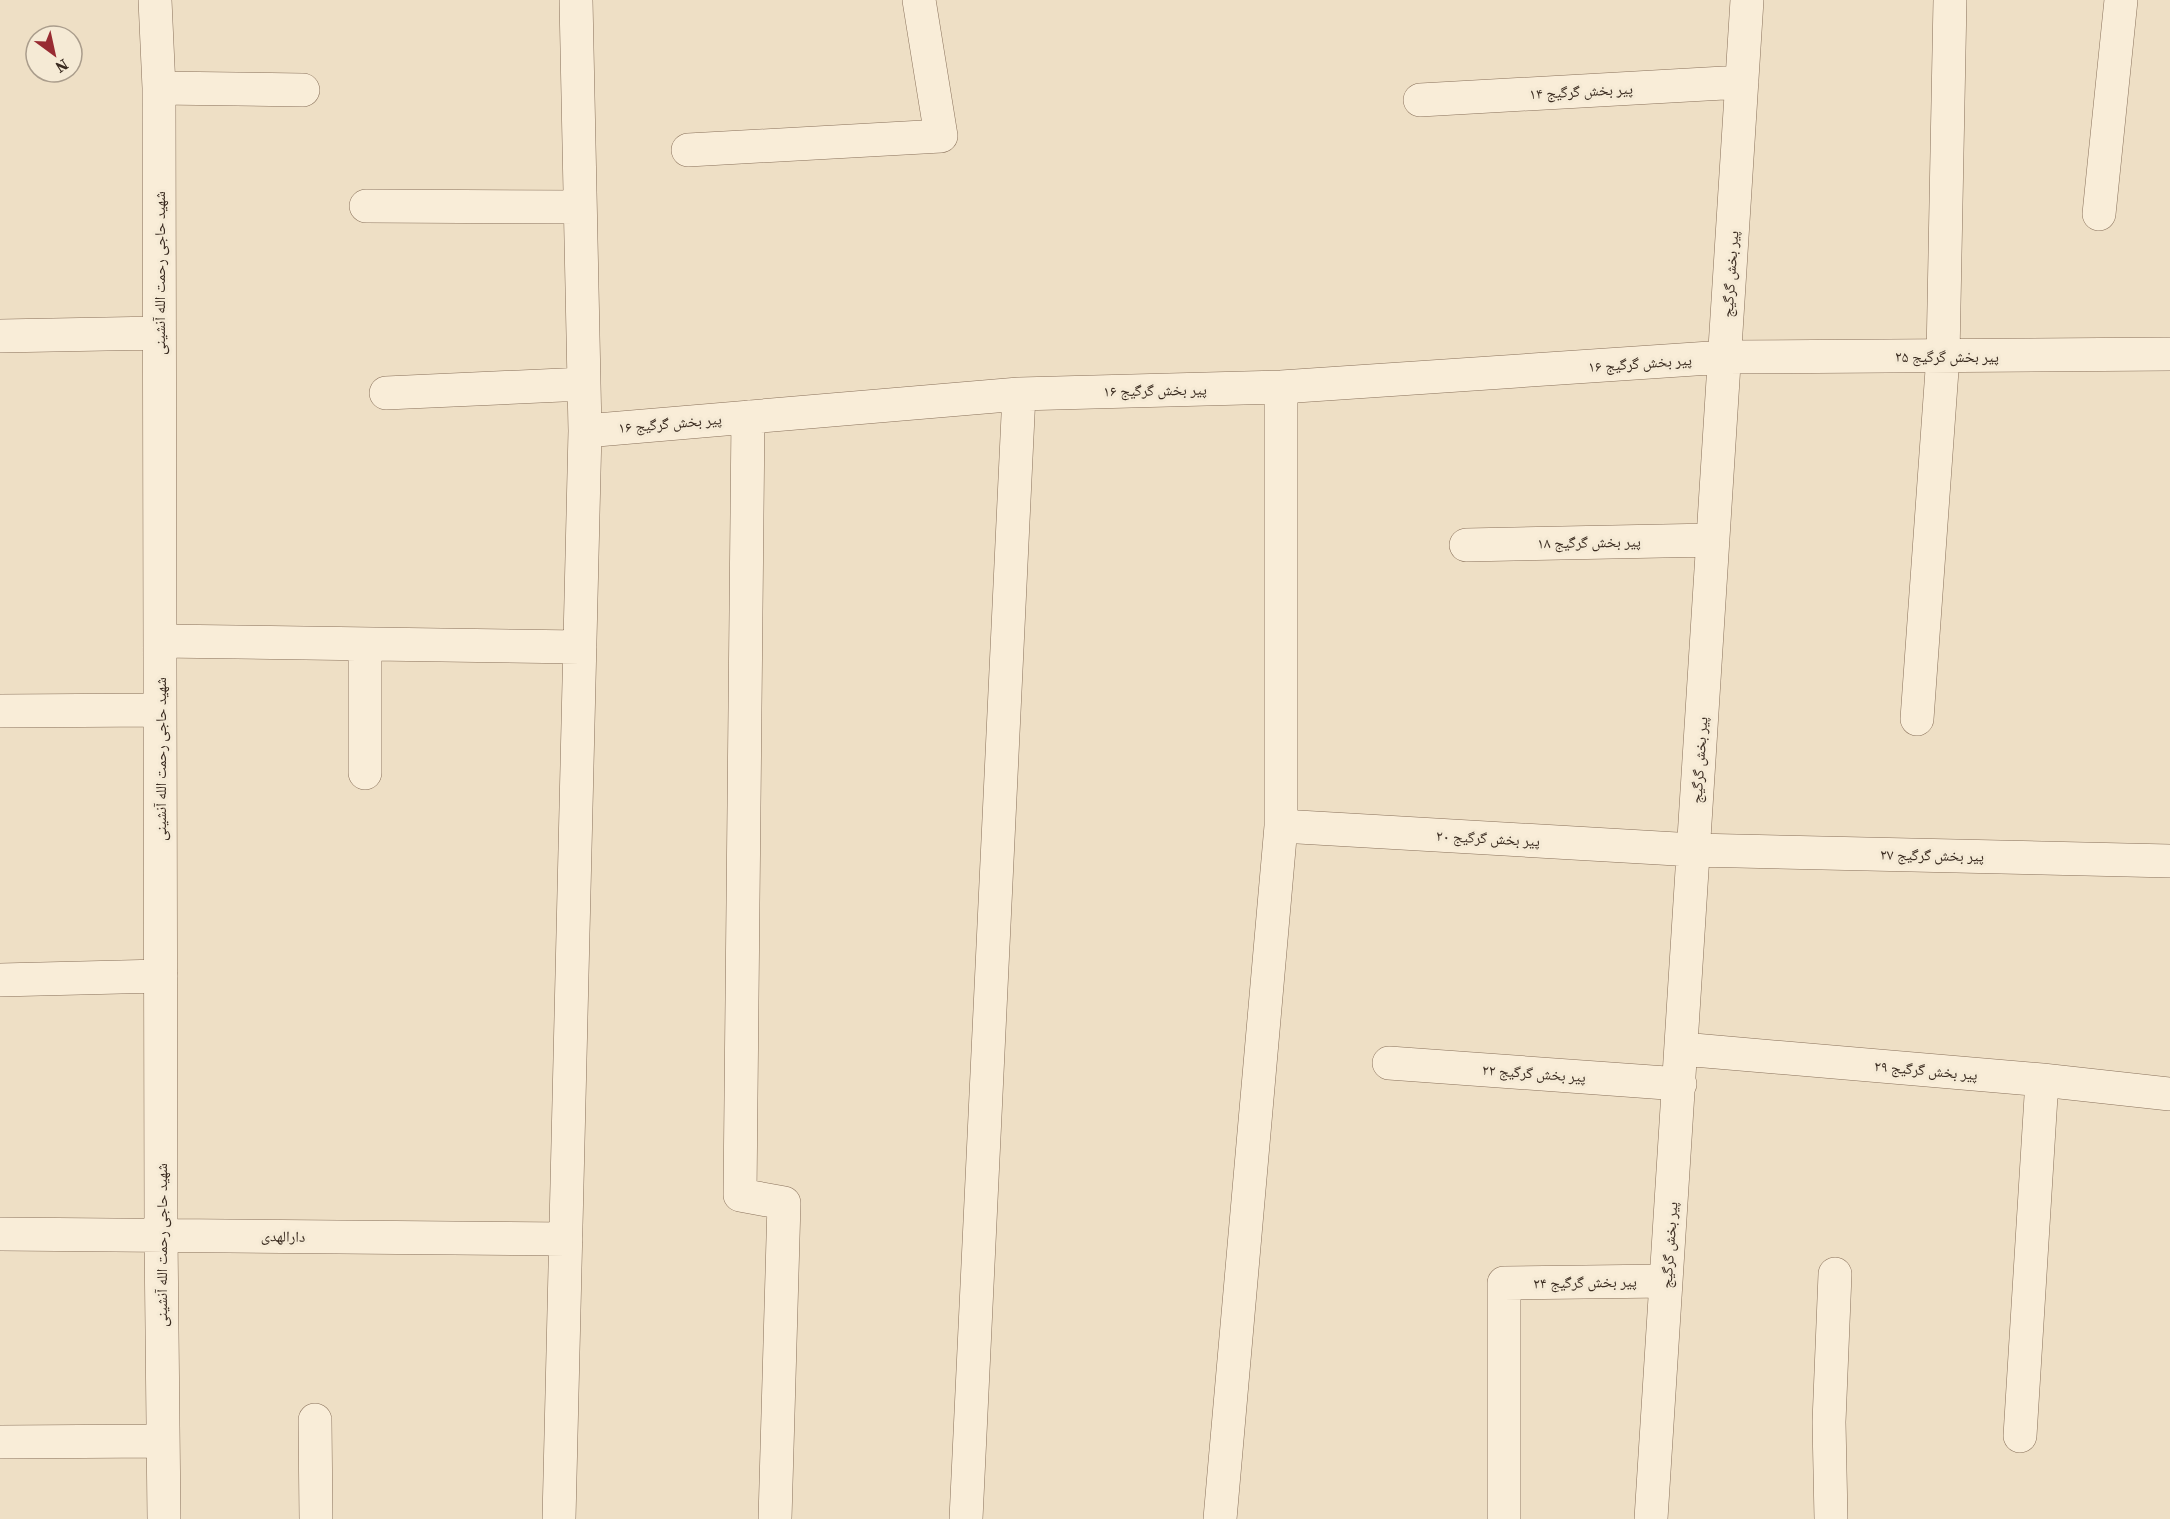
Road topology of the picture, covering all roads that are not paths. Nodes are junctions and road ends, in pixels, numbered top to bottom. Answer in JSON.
{"nodes":[{"id":1,"x":155,"y":0,"type":"edge"},
{"id":2,"x":576,"y":0,"type":"edge"},
{"id":3,"x":919,"y":0,"type":"edge"},
{"id":4,"x":1747,"y":0,"type":"edge"},
{"id":5,"x":1950,"y":0,"type":"edge"},
{"id":6,"x":2121,"y":0,"type":"edge"},
{"id":7,"x":1742,"y":82,"type":"junction"},
{"id":8,"x":159,"y":88,"type":"junction"},
{"id":9,"x":303,"y":90,"type":"dead end"},
{"id":10,"x":1420,"y":100,"type":"dead end"},
{"id":11,"x":688,"y":150,"type":"dead end"},
{"id":12,"x":366,"y":206,"type":"dead end"},
{"id":13,"x":580,"y":207,"type":"junction"},
{"id":14,"x":2099,"y":214,"type":"dead end"},
{"id":15,"x":159,"y":333,"type":"junction"},
{"id":16,"x":0,"y":336,"type":"edge"},
{"id":17,"x":2170,"y":354,"type":"edge"},
{"id":18,"x":1943,"y":356,"type":"junction"},
{"id":19,"x":1725,"y":357,"type":"junction"},
{"id":20,"x":584,"y":384,"type":"junction"},
{"id":21,"x":1281,"y":387,"type":"junction"},
{"id":22,"x":386,"y":393,"type":"dead end"},
{"id":23,"x":1019,"y":394,"type":"junction"},
{"id":24,"x":748,"y":417,"type":"junction"},
{"id":25,"x":585,"y":430,"type":"junction"},
{"id":26,"x":1713,"y":540,"type":"junction"},
{"id":27,"x":1466,"y":545,"type":"dead end"},
{"id":28,"x":160,"y":641,"type":"junction"},
{"id":29,"x":365,"y":644,"type":"junction"},
{"id":30,"x":580,"y":647,"type":"junction"},
{"id":31,"x":160,"y":710,"type":"junction"},
{"id":32,"x":0,"y":711,"type":"edge"},
{"id":33,"x":1917,"y":719,"type":"dead end"},
{"id":34,"x":365,"y":773,"type":"dead end"},
{"id":35,"x":1281,"y":826,"type":"junction"},
{"id":36,"x":1694,"y":850,"type":"junction"},
{"id":37,"x":2170,"y":861,"type":"edge"},
{"id":38,"x":161,"y":976,"type":"junction"},
{"id":39,"x":0,"y":980,"type":"edge"},
{"id":40,"x":1682,"y":1048,"type":"junction"},
{"id":41,"x":1389,"y":1063,"type":"dead end"},
{"id":42,"x":2042,"y":1080,"type":"junction"},
{"id":43,"x":1680,"y":1084,"type":"junction"},
{"id":44,"x":2170,"y":1094,"type":"edge"},
{"id":45,"x":0,"y":1234,"type":"edge"},
{"id":46,"x":161,"y":1235,"type":"junction"},
{"id":47,"x":566,"y":1239,"type":"junction"},
{"id":48,"x":1835,"y":1274,"type":"dead end"},
{"id":49,"x":1666,"y":1281,"type":"junction"},
{"id":50,"x":315,"y":1420,"type":"dead end"},
{"id":51,"x":2020,"y":1436,"type":"dead end"},
{"id":52,"x":0,"y":1442,"type":"edge"},
{"id":53,"x":162,"y":1442,"type":"junction"},
{"id":54,"x":164,"y":1519,"type":"edge"},
{"id":55,"x":316,"y":1519,"type":"edge"},
{"id":56,"x":559,"y":1519,"type":"edge"},
{"id":57,"x":775,"y":1519,"type":"edge"},
{"id":58,"x":966,"y":1519,"type":"edge"},
{"id":59,"x":1220,"y":1519,"type":"edge"},
{"id":60,"x":1504,"y":1519,"type":"edge"},
{"id":61,"x":1651,"y":1519,"type":"edge"},
{"id":62,"x":1831,"y":1519,"type":"edge"}],
"edges":[{"from":1,"to":8,"type":"street","name":"شهید حاجی رحمت الله آنشینی"},
{"from":2,"to":13,"type":"street"},
{"from":3,"to":11,"type":"street"},
{"from":4,"to":7,"type":"street","name":"پیر بخش گرگیج"},
{"from":5,"to":18,"type":"street"},
{"from":6,"to":14,"type":"street"},
{"from":7,"to":10,"type":"street","name":"پیر بخش گرگیج ۱۴"},
{"from":7,"to":19,"type":"street","name":"پیر بخش گرگیج"},
{"from":8,"to":9,"type":"street"},
{"from":8,"to":15,"type":"street","name":"شهید حاجی رحمت الله آنشینی"},
{"from":12,"to":13,"type":"street"},
{"from":13,"to":20,"type":"street"},
{"from":15,"to":16,"type":"street"},
{"from":15,"to":28,"type":"street","name":"شهید حاجی رحمت الله آنشینی"},
{"from":17,"to":18,"type":"street","name":"پیر بخش گرگیج ۲۵"},
{"from":18,"to":19,"type":"street","name":"پیر بخش گرگیج ۲۵"},
{"from":18,"to":33,"type":"street"},
{"from":19,"to":21,"type":"street","name":"پیر بخش گرگیج ۱۶"},
{"from":19,"to":26,"type":"street","name":"پیر بخش گرگیج"},
{"from":20,"to":22,"type":"street"},
{"from":20,"to":25,"type":"street"},
{"from":21,"to":23,"type":"street","name":"پیر بخش گرگیج ۱۶"},
{"from":21,"to":35,"type":"street"},
{"from":23,"to":24,"type":"street","name":"پیر بخش گرگیج ۱۶"},
{"from":23,"to":58,"type":"street"},
{"from":24,"to":25,"type":"street","name":"پیر بخش گرگیج ۱۶"},
{"from":24,"to":57,"type":"street"},
{"from":25,"to":30,"type":"street"},
{"from":26,"to":27,"type":"street","name":"پیر بخش گرگیج ۱۸"},
{"from":26,"to":36,"type":"street","name":"پیر بخش گرگیج"},
{"from":28,"to":29,"type":"street"},
{"from":28,"to":31,"type":"street","name":"شهید حاجی رحمت الله آنشینی"},
{"from":29,"to":30,"type":"street"},
{"from":29,"to":34,"type":"street"},
{"from":30,"to":47,"type":"street"},
{"from":31,"to":32,"type":"street"},
{"from":31,"to":38,"type":"street","name":"شهید حاجی رحمت الله آنشینی"},
{"from":35,"to":36,"type":"street","name":"پیر بخش گرگیج ۲۰"},
{"from":35,"to":59,"type":"street"},
{"from":36,"to":37,"type":"street","name":"پیر بخش گرگیج ۲۷"},
{"from":36,"to":40,"type":"street","name":"پیر بخش گرگیج"},
{"from":38,"to":39,"type":"street"},
{"from":38,"to":46,"type":"street","name":"شهید حاجی رحمت الله آنشینی"},
{"from":40,"to":42,"type":"street","name":"پیر بخش گرگیج ۲۹"},
{"from":40,"to":43,"type":"street","name":"پیر بخش گرگیج"},
{"from":41,"to":43,"type":"street","name":"پیر بخش گرگیج ۲۲"},
{"from":42,"to":44,"type":"street","name":"پیر بخش گرگیج ۲۹"},
{"from":42,"to":51,"type":"street"},
{"from":43,"to":49,"type":"street","name":"پیر بخش گرگیج"},
{"from":45,"to":46,"type":"street","name":"دارالهدی"},
{"from":46,"to":47,"type":"street","name":"دارالهدی"},
{"from":46,"to":53,"type":"street","name":"شهید حاجی رحمت الله آنشینی"},
{"from":47,"to":56,"type":"street"},
{"from":48,"to":62,"type":"street"},
{"from":49,"to":60,"type":"street","name":"پیر بخش گرگیج ۲۴"},
{"from":49,"to":61,"type":"street","name":"پیر بخش گرگیج"},
{"from":50,"to":55,"type":"street"},
{"from":52,"to":53,"type":"street"},
{"from":53,"to":54,"type":"street","name":"شهید حاجی رحمت الله آنشینی"}]}
